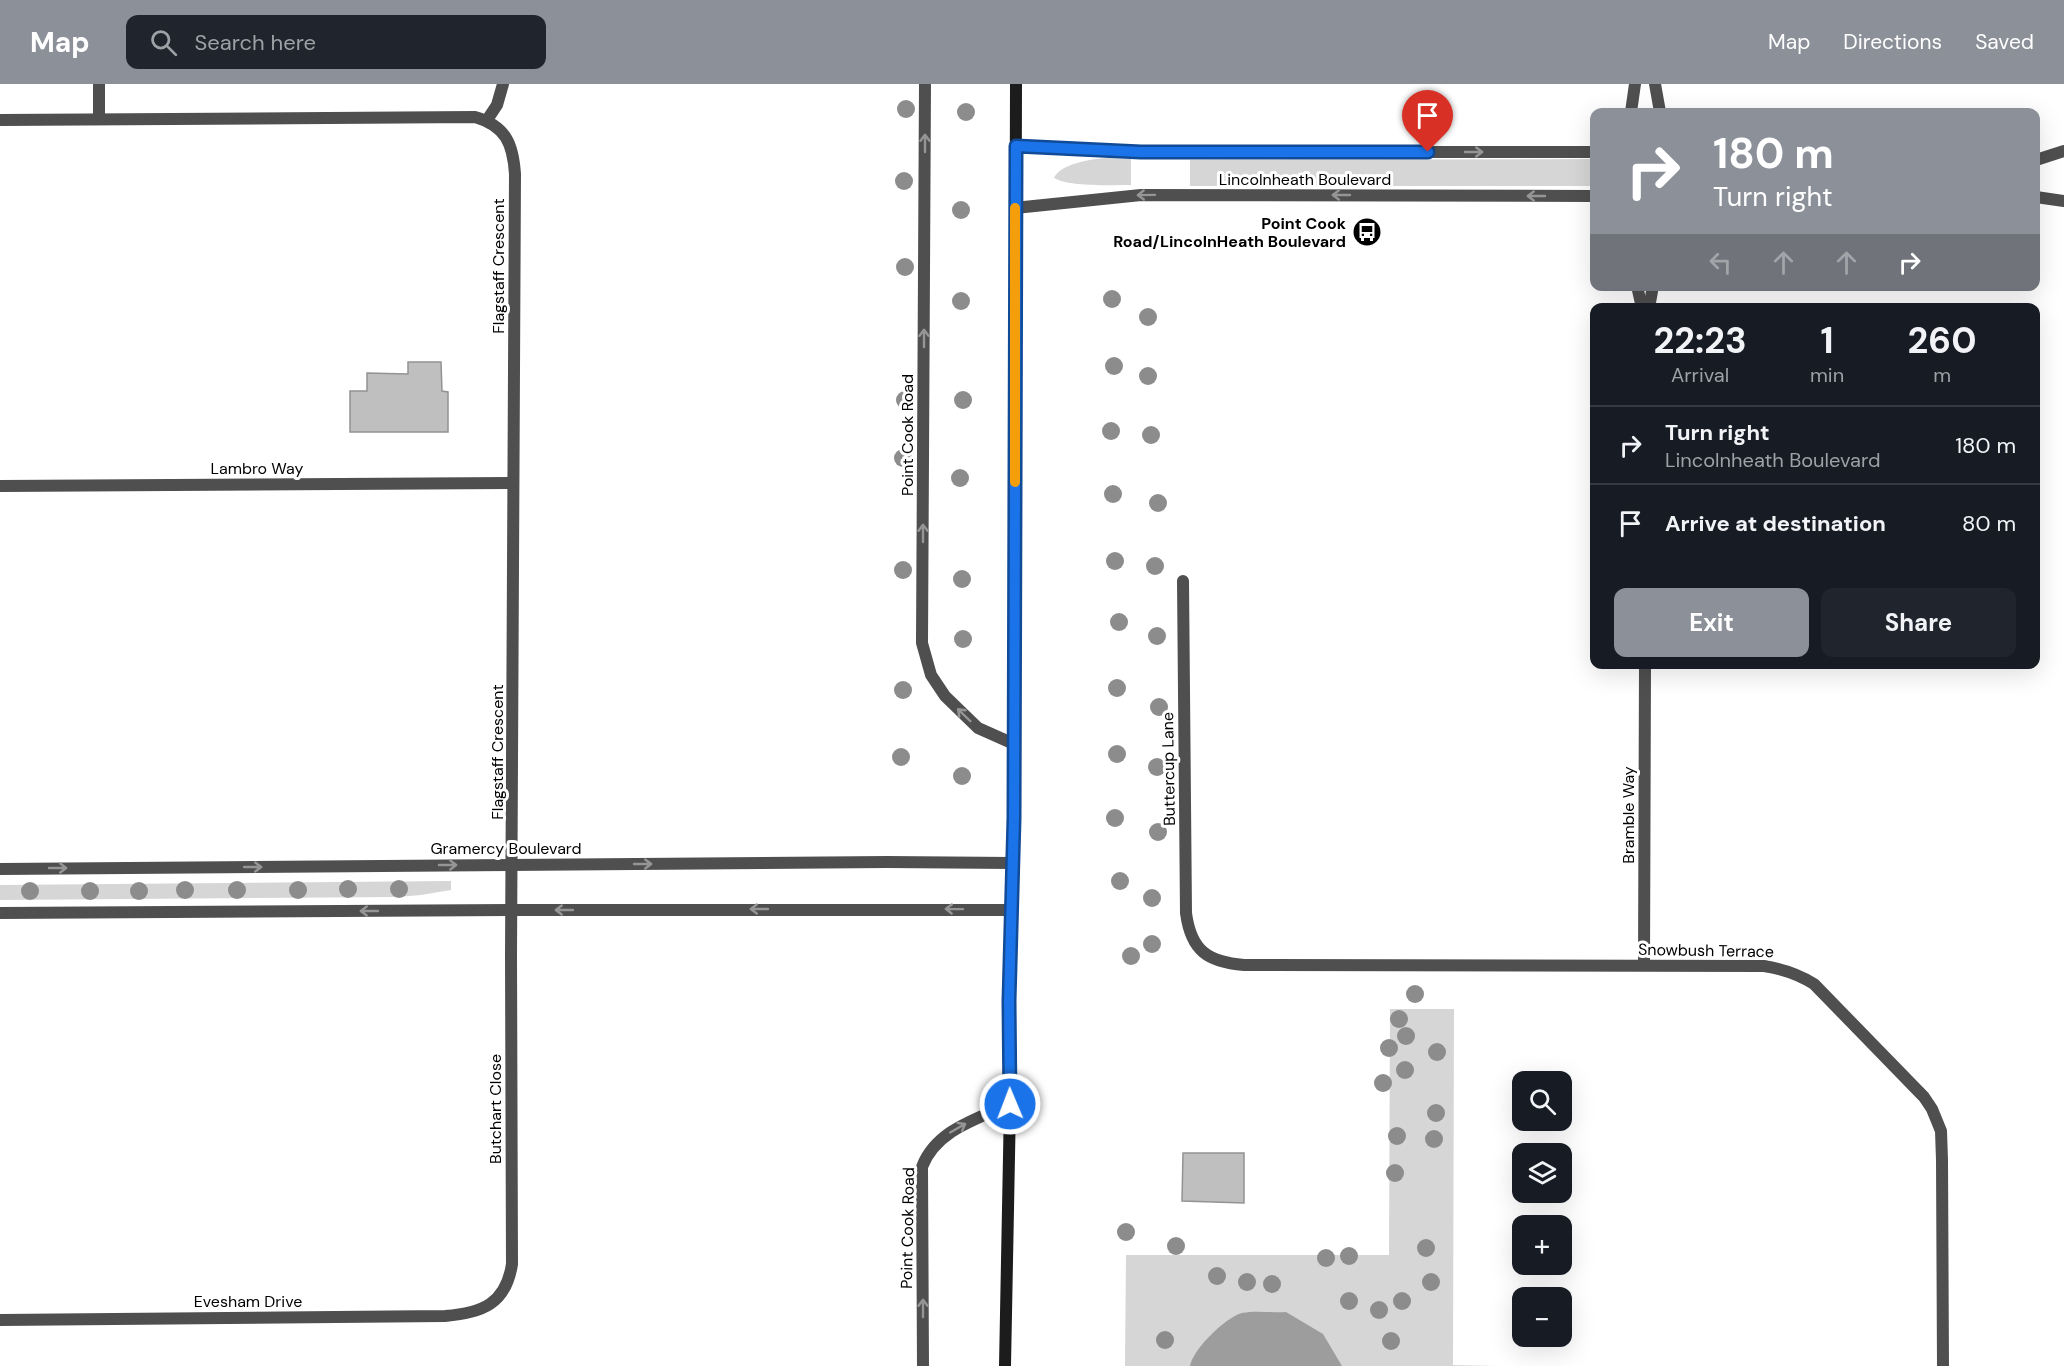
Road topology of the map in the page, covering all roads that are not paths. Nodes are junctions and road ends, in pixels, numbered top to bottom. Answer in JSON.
{"nodes":[{"id":1,"x":99,"y":84,"type":"edge"},
{"id":2,"x":503,"y":84,"type":"edge"},
{"id":3,"x":925,"y":84,"type":"edge"},
{"id":4,"x":1016,"y":84,"type":"edge"},
{"id":5,"x":1635,"y":84,"type":"edge"},
{"id":6,"x":1655,"y":84,"type":"edge"},
{"id":7,"x":1632,"y":108,"type":"edge"},
{"id":8,"x":1659,"y":108,"type":"edge"},
{"id":9,"x":99,"y":119,"type":"junction"},
{"id":10,"x":0,"y":120,"type":"edge"},
{"id":11,"x":487,"y":120,"type":"junction"},
{"id":12,"x":1016,"y":146,"type":"junction"},
{"id":13,"x":1590,"y":152,"type":"edge"},
{"id":14,"x":2064,"y":152,"type":"edge"},
{"id":15,"x":2040,"y":159,"type":"edge"},
{"id":16,"x":1590,"y":196,"type":"edge"},
{"id":17,"x":2040,"y":198,"type":"edge"},
{"id":18,"x":2064,"y":201,"type":"edge"},
{"id":19,"x":1015,"y":208,"type":"junction"},
{"id":20,"x":513,"y":483,"type":"junction"},
{"id":21,"x":0,"y":486,"type":"edge"},
{"id":22,"x":1183,"y":581,"type":"dead end"},
{"id":23,"x":1645,"y":669,"type":"edge"},
{"id":24,"x":1014,"y":744,"type":"junction"},
{"id":25,"x":1013,"y":863,"type":"junction"},
{"id":26,"x":513,"y":865,"type":"junction"},
{"id":27,"x":0,"y":869,"type":"edge"},
{"id":28,"x":512,"y":910,"type":"junction"},
{"id":29,"x":1012,"y":910,"type":"junction"},
{"id":30,"x":0,"y":913,"type":"edge"},
{"id":31,"x":1202,"y":952,"type":"joint"},
{"id":32,"x":1644,"y":965,"type":"junction"},
{"id":33,"x":1010,"y":1104,"type":"junction"},
{"id":34,"x":494,"y":1302,"type":"joint"},
{"id":35,"x":0,"y":1320,"type":"edge"},
{"id":36,"x":923,"y":1366,"type":"edge"},
{"id":37,"x":1005,"y":1366,"type":"edge"},
{"id":38,"x":1943,"y":1366,"type":"edge"}],
"edges":[{"from":1,"to":9,"type":"street"},
{"from":2,"to":11,"type":"street"},
{"from":24,"to":3,"type":"street","name":"Point Cook Road","one_way":true},
{"from":4,"to":12,"type":"main road"},
{"from":5,"to":7,"type":"street"},
{"from":6,"to":8,"type":"street"},
{"from":9,"to":10,"type":"street"},
{"from":9,"to":11,"type":"street"},
{"from":11,"to":20,"type":"street","name":"Flagstaff Crescent"},
{"from":12,"to":13,"type":"street","name":"Lincolnheath Boulevard","one_way":true},
{"from":12,"to":19,"type":"main road"},
{"from":14,"to":15,"type":"street"},
{"from":16,"to":19,"type":"street","name":"Lincolnheath Boulevard","one_way":true},
{"from":17,"to":18,"type":"street"},
{"from":19,"to":24,"type":"main road"},
{"from":20,"to":21,"type":"street","name":"Lambro Way"},
{"from":20,"to":26,"type":"street","name":"Flagstaff Crescent"},
{"from":22,"to":31,"type":"street","name":"Buttercup Lane"},
{"from":23,"to":32,"type":"street","name":"Bramble Way"},
{"from":24,"to":25,"type":"main road"},
{"from":26,"to":25,"type":"street","name":"Gramercy Boulevard","one_way":true},
{"from":25,"to":29,"type":"main road"},
{"from":27,"to":26,"type":"street","name":"Gramercy Boulevard","one_way":true},
{"from":26,"to":28,"type":"street","name":"Flagstaff Crescent"},
{"from":29,"to":28,"type":"street","one_way":true},
{"from":28,"to":30,"type":"street","one_way":true},
{"from":28,"to":34,"type":"street","name":"Butchart Close"},
{"from":29,"to":33,"type":"main road"},
{"from":31,"to":32,"type":"street","name":"Snowbush Terrace"},
{"from":32,"to":38,"type":"street","name":"Snowbush Terrace"},
{"from":36,"to":33,"type":"street","name":"Point Cook Road","one_way":true},
{"from":33,"to":37,"type":"main road"},
{"from":34,"to":35,"type":"street","name":"Evesham Drive"}]}
